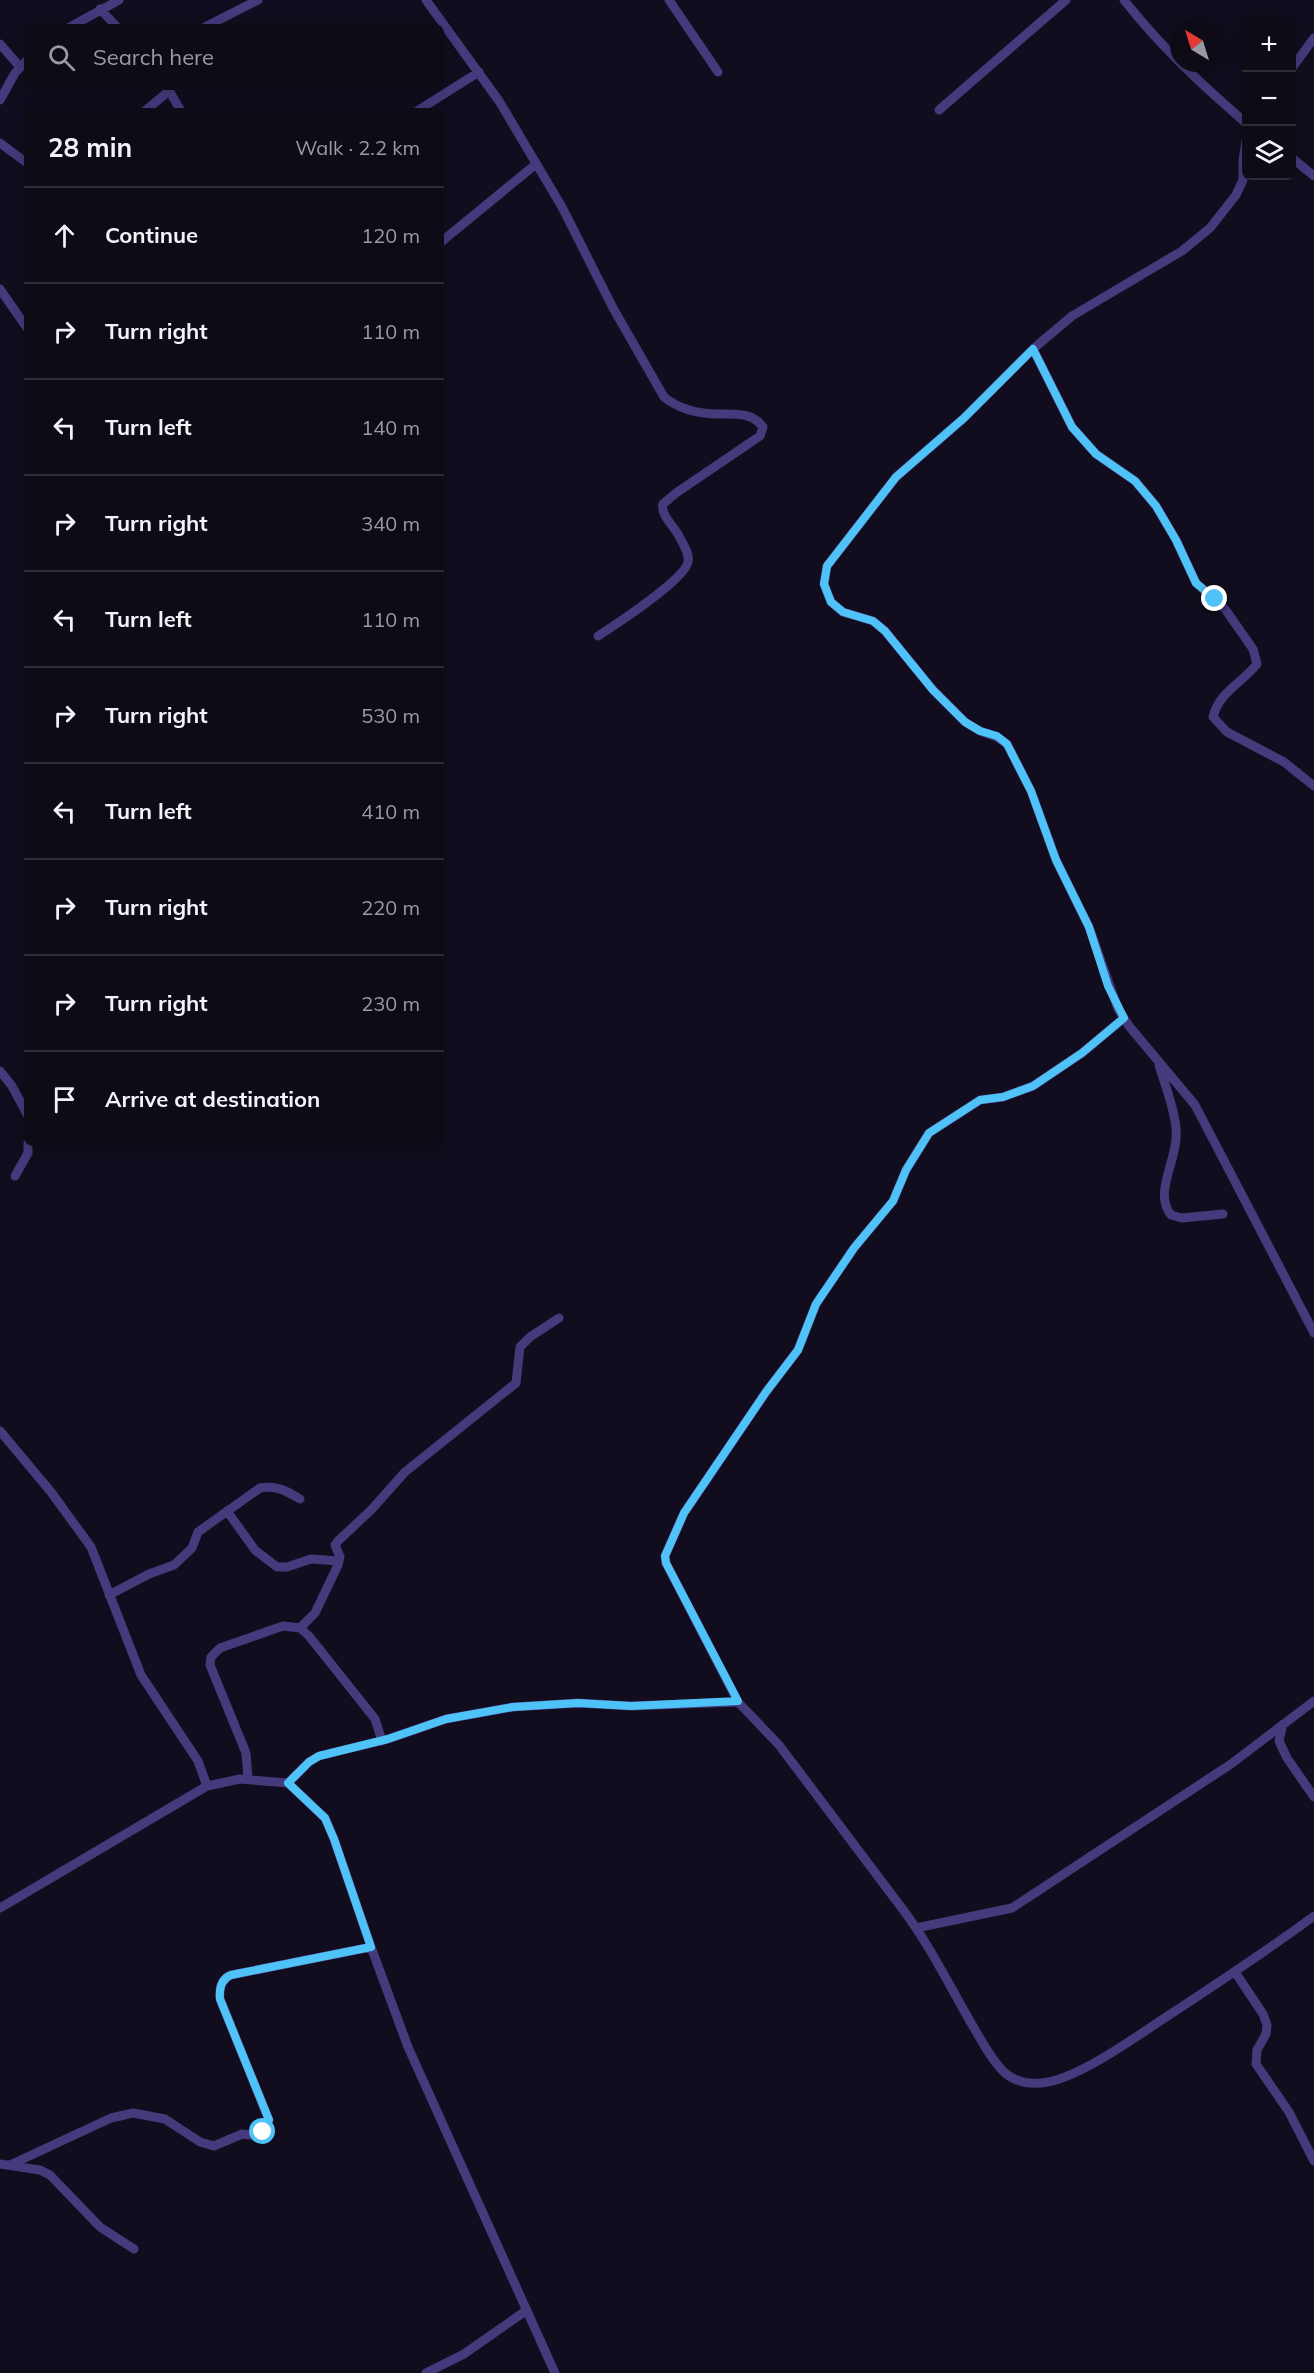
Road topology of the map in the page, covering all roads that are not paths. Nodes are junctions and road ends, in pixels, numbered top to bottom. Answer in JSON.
{"nodes":[{"id":1,"x":119,"y":0,"type":"edge"},
{"id":2,"x":258,"y":0,"type":"edge"},
{"id":3,"x":426,"y":0,"type":"edge"},
{"id":4,"x":669,"y":0,"type":"edge"},
{"id":5,"x":1066,"y":0,"type":"edge"},
{"id":6,"x":1124,"y":0,"type":"edge"},
{"id":7,"x":100,"y":9,"type":"junction"},
{"id":8,"x":75,"y":24,"type":"edge"},
{"id":9,"x":114,"y":24,"type":"edge"},
{"id":10,"x":211,"y":24,"type":"edge"},
{"id":11,"x":444,"y":24,"type":"edge"},
{"id":12,"x":444,"y":24,"type":"edge"},
{"id":13,"x":1314,"y":38,"type":"edge"},
{"id":14,"x":0,"y":44,"type":"edge"},
{"id":15,"x":23,"y":63,"type":"edge"},
{"id":16,"x":1296,"y":63,"type":"edge"},
{"id":17,"x":479,"y":72,"type":"junction"},
{"id":18,"x":718,"y":72,"type":"dead end"},
{"id":19,"x":167,"y":90,"type":"edge"},
{"id":20,"x":169,"y":90,"type":"edge"},
{"id":21,"x":0,"y":100,"type":"edge"},
{"id":22,"x":148,"y":108,"type":"edge"},
{"id":23,"x":179,"y":108,"type":"edge"},
{"id":24,"x":422,"y":108,"type":"edge"},
{"id":25,"x":939,"y":110,"type":"dead end"},
{"id":26,"x":1242,"y":120,"type":"edge"},
{"id":27,"x":0,"y":143,"type":"edge"},
{"id":28,"x":24,"y":161,"type":"edge"},
{"id":29,"x":1296,"y":161,"type":"edge"},
{"id":30,"x":536,"y":164,"type":"junction"},
{"id":31,"x":1314,"y":176,"type":"edge"},
{"id":32,"x":1243,"y":180,"type":"edge"},
{"id":33,"x":444,"y":240,"type":"edge"},
{"id":34,"x":0,"y":289,"type":"edge"},
{"id":35,"x":24,"y":324,"type":"edge"},
{"id":36,"x":1033,"y":349,"type":"junction"},
{"id":37,"x":598,"y":636,"type":"dead end"},
{"id":38,"x":1314,"y":786,"type":"edge"},
{"id":39,"x":1124,"y":1018,"type":"junction"},
{"id":40,"x":1159,"y":1062,"type":"junction"},
{"id":41,"x":0,"y":1071,"type":"edge"},
{"id":42,"x":24,"y":1108,"type":"edge"},
{"id":43,"x":28,"y":1146,"type":"edge"},
{"id":44,"x":15,"y":1176,"type":"dead end"},
{"id":45,"x":1223,"y":1214,"type":"dead end"},
{"id":46,"x":559,"y":1318,"type":"dead end"},
{"id":47,"x":1314,"y":1333,"type":"edge"},
{"id":48,"x":0,"y":1431,"type":"edge"},
{"id":49,"x":300,"y":1499,"type":"dead end"},
{"id":50,"x":227,"y":1511,"type":"junction"},
{"id":51,"x":339,"y":1561,"type":"junction"},
{"id":52,"x":109,"y":1595,"type":"junction"},
{"id":53,"x":300,"y":1628,"type":"junction"},
{"id":54,"x":738,"y":1701,"type":"junction"},
{"id":55,"x":1314,"y":1701,"type":"edge"},
{"id":56,"x":1283,"y":1724,"type":"junction"},
{"id":57,"x":382,"y":1741,"type":"junction"},
{"id":58,"x":248,"y":1779,"type":"junction"},
{"id":59,"x":288,"y":1783,"type":"junction"},
{"id":60,"x":207,"y":1786,"type":"junction"},
{"id":61,"x":1314,"y":1797,"type":"edge"},
{"id":62,"x":0,"y":1908,"type":"edge"},
{"id":63,"x":1314,"y":1916,"type":"edge"},
{"id":64,"x":916,"y":1928,"type":"junction"},
{"id":65,"x":371,"y":1947,"type":"junction"},
{"id":66,"x":1235,"y":1972,"type":"junction"},
{"id":67,"x":1314,"y":2161,"type":"edge"},
{"id":68,"x":5,"y":2164,"type":"edge"},
{"id":69,"x":134,"y":2249,"type":"dead end"},
{"id":70,"x":527,"y":2310,"type":"junction"},
{"id":71,"x":426,"y":2373,"type":"edge"},
{"id":72,"x":555,"y":2373,"type":"edge"}],
"edges":[{"from":1,"to":7,"type":"street"},
{"from":2,"to":10,"type":"street"},
{"from":3,"to":11,"type":"street"},
{"from":4,"to":18,"type":"street"},
{"from":5,"to":25,"type":"street"},
{"from":6,"to":26,"type":"street"},
{"from":7,"to":8,"type":"street"},
{"from":7,"to":9,"type":"street"},
{"from":12,"to":17,"type":"street"},
{"from":13,"to":16,"type":"street"},
{"from":14,"to":15,"type":"street"},
{"from":15,"to":21,"type":"street"},
{"from":17,"to":24,"type":"street"},
{"from":17,"to":30,"type":"street"},
{"from":19,"to":22,"type":"street"},
{"from":20,"to":23,"type":"street"},
{"from":27,"to":28,"type":"street"},
{"from":29,"to":31,"type":"street"},
{"from":30,"to":33,"type":"street"},
{"from":30,"to":37,"type":"street"},
{"from":32,"to":36,"type":"street"},
{"from":34,"to":35,"type":"street"},
{"from":36,"to":38,"type":"street"},
{"from":36,"to":39,"type":"street"},
{"from":39,"to":40,"type":"street"},
{"from":39,"to":54,"type":"street"},
{"from":40,"to":45,"type":"street"},
{"from":40,"to":47,"type":"street"},
{"from":41,"to":42,"type":"street"},
{"from":43,"to":44,"type":"street"},
{"from":46,"to":51,"type":"street"},
{"from":48,"to":52,"type":"street"},
{"from":49,"to":50,"type":"street"},
{"from":50,"to":51,"type":"street"},
{"from":50,"to":52,"type":"street"},
{"from":51,"to":53,"type":"street"},
{"from":52,"to":60,"type":"street"},
{"from":53,"to":57,"type":"street"},
{"from":53,"to":58,"type":"street"},
{"from":54,"to":57,"type":"street"},
{"from":54,"to":64,"type":"street"},
{"from":55,"to":56,"type":"street"},
{"from":56,"to":61,"type":"street"},
{"from":56,"to":64,"type":"street"},
{"from":57,"to":59,"type":"street"},
{"from":58,"to":59,"type":"street"},
{"from":58,"to":60,"type":"street"},
{"from":59,"to":65,"type":"street"},
{"from":60,"to":62,"type":"street"},
{"from":63,"to":66,"type":"street"},
{"from":64,"to":66,"type":"street"},
{"from":65,"to":68,"type":"street"},
{"from":65,"to":70,"type":"street"},
{"from":66,"to":67,"type":"street"},
{"from":68,"to":69,"type":"street"},
{"from":70,"to":71,"type":"street"},
{"from":70,"to":72,"type":"street"}]}
